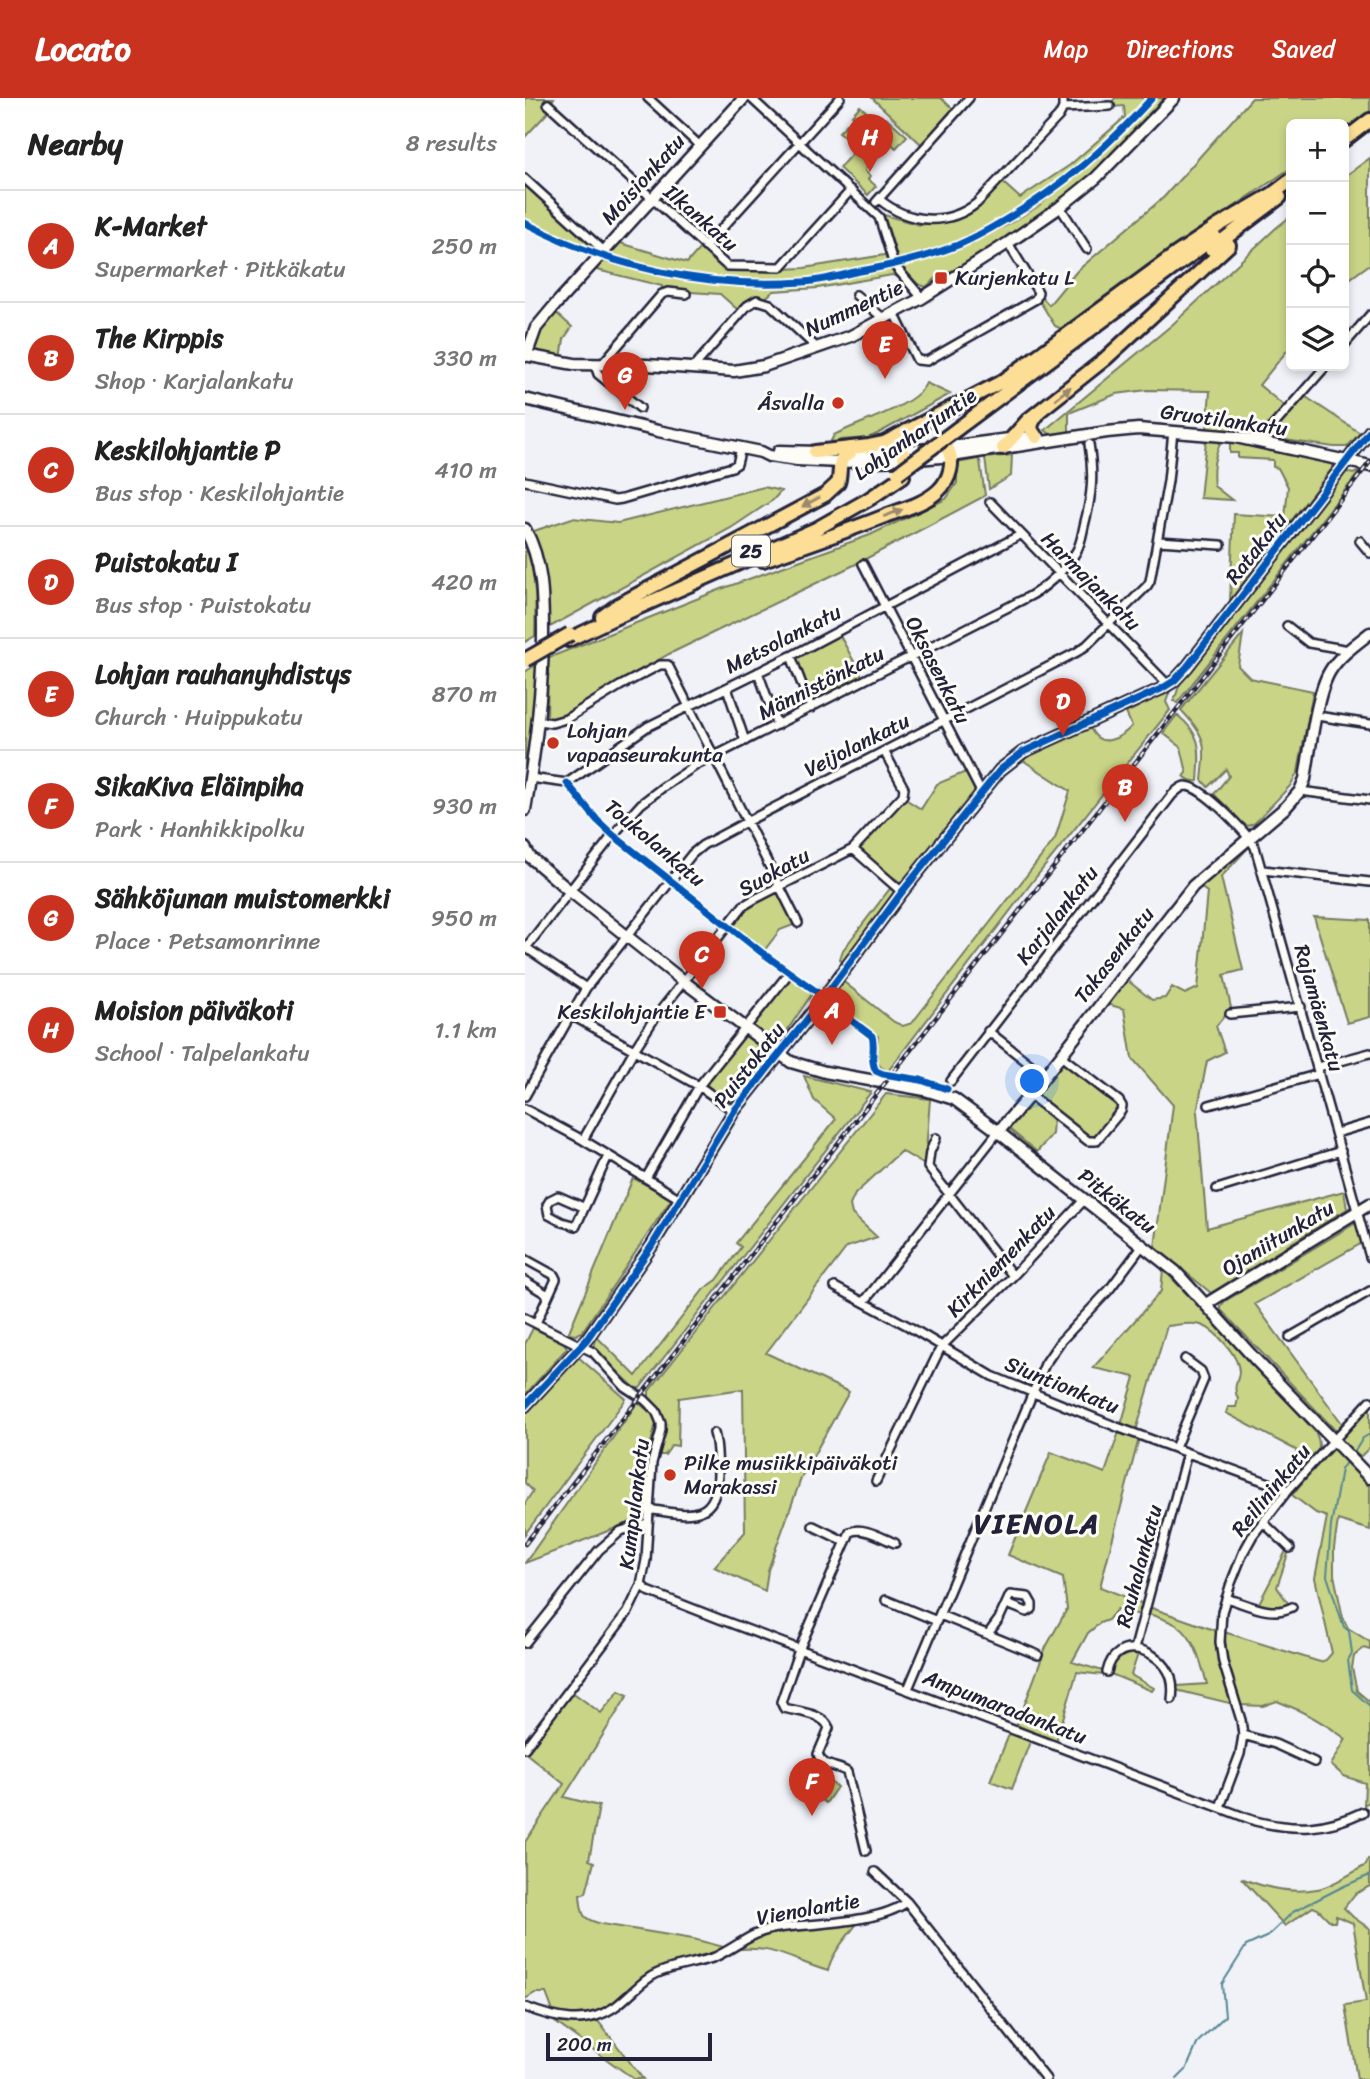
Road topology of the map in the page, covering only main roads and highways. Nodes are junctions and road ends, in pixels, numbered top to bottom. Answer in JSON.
{"nodes":[{"id":1,"x":1370,"y":120,"type":"edge"},
{"id":2,"x":1370,"y":130,"type":"edge"},
{"id":3,"x":1349,"y":136,"type":"edge"},
{"id":4,"x":1349,"y":146,"type":"edge"},
{"id":5,"x":1289,"y":182,"type":"edge"},
{"id":6,"x":1286,"y":191,"type":"edge"},
{"id":7,"x":1274,"y":197,"type":"junction"},
{"id":8,"x":1042,"y":410,"type":"junction"},
{"id":9,"x":906,"y":432,"type":"junction"},
{"id":10,"x":1037,"y":437,"type":"road end"},
{"id":11,"x":1003,"y":448,"type":"road end"},
{"id":12,"x":815,"y":452,"type":"road end"},
{"id":13,"x":949,"y":452,"type":"road end"},
{"id":14,"x":850,"y":453,"type":"road end"},
{"id":15,"x":904,"y":456,"type":"road end"},
{"id":16,"x":900,"y":474,"type":"junction"},
{"id":17,"x":712,"y":575,"type":"junction"},
{"id":18,"x":599,"y":620,"type":"junction"},
{"id":19,"x":569,"y":637,"type":"junction"},
{"id":20,"x":525,"y":660,"type":"edge"},
{"id":21,"x":525,"y":666,"type":"edge"}],
"edges":[{"from":1,"to":3,"type":"highway"},
{"from":2,"to":4,"type":"highway"},
{"from":5,"to":7,"type":"highway","name":"Lohjanharjuntie","number":"25"},
{"from":6,"to":7,"type":"highway","name":"Lohjanharjuntie","number":"25"},
{"from":8,"to":7,"type":"highway","one_way":true},
{"from":7,"to":9,"type":"highway"},
{"from":7,"to":16,"type":"highway","name":"Lohjanharjuntie","number":"25","bridge":true},
{"from":8,"to":10,"type":"highway"},
{"from":8,"to":11,"type":"highway"},
{"from":9,"to":12,"type":"highway"},
{"from":9,"to":15,"type":"highway"},
{"from":17,"to":13,"type":"highway","one_way":true},
{"from":14,"to":18,"type":"highway","one_way":true},
{"from":16,"to":17,"type":"highway","name":"Lohjanharjuntie","number":"25"},
{"from":16,"to":18,"type":"highway","name":"Lohjanharjuntie","number":"25"},
{"from":17,"to":19,"type":"highway","name":"Lohjanharjuntie","number":"25"},
{"from":18,"to":19,"type":"highway","name":"Lohjanharjuntie","number":"25"},
{"from":19,"to":20,"type":"highway","name":"Lohjanharjuntie","number":"25","bridge":true},
{"from":19,"to":21,"type":"highway","name":"Lohjanharjuntie","number":"25","bridge":true}]}
